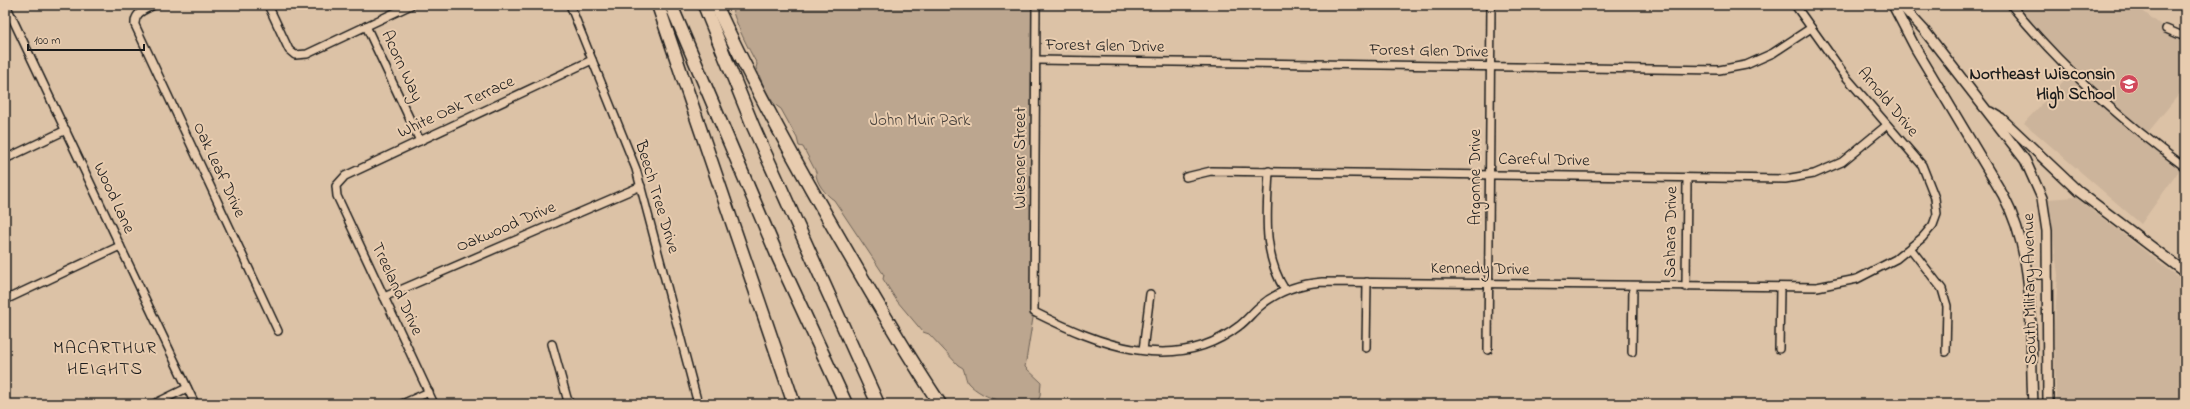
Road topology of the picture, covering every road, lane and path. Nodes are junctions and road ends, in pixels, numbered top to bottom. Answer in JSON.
{"nodes":[{"id":1,"x":6,"y":5,"type":"edge"},
{"id":2,"x":154,"y":5,"type":"edge"},
{"id":3,"x":268,"y":5,"type":"edge"},
{"id":4,"x":411,"y":5,"type":"edge"},
{"id":5,"x":570,"y":5,"type":"edge"},
{"id":6,"x":658,"y":5,"type":"edge"},
{"id":7,"x":671,"y":5,"type":"edge"},
{"id":8,"x":704,"y":5,"type":"edge"},
{"id":9,"x":716,"y":5,"type":"edge"},
{"id":10,"x":1036,"y":5,"type":"edge"},
{"id":11,"x":1491,"y":5,"type":"edge"},
{"id":12,"x":1795,"y":5,"type":"edge"},
{"id":13,"x":1893,"y":5,"type":"edge"},
{"id":14,"x":1901,"y":5,"type":"edge"},
{"id":15,"x":2022,"y":5,"type":"edge"},
{"id":16,"x":2013,"y":8,"type":"edge"},
{"id":17,"x":366,"y":26,"type":"junction"},
{"id":18,"x":1811,"y":28,"type":"junction"},
{"id":19,"x":2166,"y":29,"type":"dead end"},
{"id":20,"x":2185,"y":37,"type":"edge"},
{"id":21,"x":592,"y":60,"type":"junction"},
{"id":22,"x":1036,"y":60,"type":"junction"},
{"id":23,"x":1490,"y":67,"type":"junction"},
{"id":24,"x":1986,"y":110,"type":"junction"},
{"id":25,"x":1886,"y":125,"type":"junction"},
{"id":26,"x":66,"y":130,"type":"junction"},
{"id":27,"x":420,"y":141,"type":"junction"},
{"id":28,"x":5,"y":159,"type":"edge"},
{"id":29,"x":2185,"y":167,"type":"edge"},
{"id":30,"x":1269,"y":171,"type":"junction"},
{"id":31,"x":1490,"y":175,"type":"junction"},
{"id":32,"x":1186,"y":177,"type":"dead end"},
{"id":33,"x":1687,"y":178,"type":"junction"},
{"id":34,"x":336,"y":186,"type":"joint"},
{"id":35,"x":641,"y":186,"type":"junction"},
{"id":36,"x":1933,"y":225,"type":"joint"},
{"id":37,"x":120,"y":246,"type":"junction"},
{"id":38,"x":1911,"y":249,"type":"junction"},
{"id":39,"x":2185,"y":272,"type":"edge"},
{"id":40,"x":2028,"y":275,"type":"junction"},
{"id":41,"x":2047,"y":275,"type":"junction"},
{"id":42,"x":1367,"y":282,"type":"junction"},
{"id":43,"x":1489,"y":284,"type":"junction"},
{"id":44,"x":1634,"y":286,"type":"junction"},
{"id":45,"x":1686,"y":287,"type":"junction"},
{"id":46,"x":1780,"y":288,"type":"junction"},
{"id":47,"x":1285,"y":290,"type":"junction"},
{"id":48,"x":1150,"y":294,"type":"dead end"},
{"id":49,"x":384,"y":296,"type":"junction"},
{"id":50,"x":5,"y":300,"type":"edge"},
{"id":51,"x":1034,"y":312,"type":"joint"},
{"id":52,"x":278,"y":331,"type":"dead end"},
{"id":53,"x":552,"y":344,"type":"dead end"},
{"id":54,"x":1366,"y":348,"type":"dead end"},
{"id":55,"x":1779,"y":349,"type":"dead end"},
{"id":56,"x":1143,"y":350,"type":"junction"},
{"id":57,"x":1488,"y":350,"type":"dead end"},
{"id":58,"x":1632,"y":352,"type":"dead end"},
{"id":59,"x":1946,"y":352,"type":"dead end"},
{"id":60,"x":188,"y":388,"type":"junction"},
{"id":61,"x":2032,"y":391,"type":"junction"},
{"id":62,"x":429,"y":392,"type":"junction"},
{"id":63,"x":154,"y":404,"type":"edge"},
{"id":64,"x":195,"y":404,"type":"edge"},
{"id":65,"x":402,"y":404,"type":"edge"},
{"id":66,"x":434,"y":404,"type":"edge"},
{"id":67,"x":570,"y":404,"type":"edge"},
{"id":68,"x":698,"y":404,"type":"edge"},
{"id":69,"x":794,"y":404,"type":"edge"},
{"id":70,"x":846,"y":404,"type":"edge"},
{"id":71,"x":878,"y":404,"type":"edge"},
{"id":72,"x":940,"y":404,"type":"edge"},
{"id":73,"x":2028,"y":404,"type":"edge"},
{"id":74,"x":2033,"y":404,"type":"edge"},
{"id":75,"x":2048,"y":404,"type":"edge"}],
"edges":[{"from":1,"to":26,"type":"street","name":"Wood Lane"},
{"from":2,"to":52,"type":"street","name":"Oak Leaf Drive"},
{"from":3,"to":17,"type":"street"},
{"from":4,"to":17,"type":"street"},
{"from":5,"to":21,"type":"street","name":"Beech Tree Drive"},
{"from":6,"to":69,"type":"highway"},
{"from":7,"to":70,"type":"highway"},
{"from":8,"to":71,"type":"highway"},
{"from":9,"to":72,"type":"highway"},
{"from":10,"to":22,"type":"street","name":"Wiesner Street"},
{"from":11,"to":23,"type":"street","name":"Argonne Drive"},
{"from":12,"to":18,"type":"street","name":"Arnold Drive"},
{"from":13,"to":40,"type":"main road","name":"South Military Avenue"},
{"from":14,"to":24,"type":"main road","name":"South Military Avenue"},
{"from":15,"to":16,"type":"street"},
{"from":16,"to":29,"type":"street"},
{"from":17,"to":27,"type":"street","name":"Acorn Way"},
{"from":18,"to":23,"type":"street","name":"Forest Glen Drive"},
{"from":18,"to":25,"type":"street","name":"Arnold Drive"},
{"from":19,"to":20,"type":"street"},
{"from":21,"to":27,"type":"street","name":"White Oak Terrace"},
{"from":21,"to":35,"type":"street","name":"Beech Tree Drive"},
{"from":22,"to":23,"type":"street","name":"Forest Glen Drive"},
{"from":22,"to":51,"type":"street","name":"Wiesner Street"},
{"from":23,"to":31,"type":"street","name":"Argonne Drive"},
{"from":24,"to":39,"type":"main road"},
{"from":24,"to":41,"type":"main road","name":"South Military Avenue"},
{"from":25,"to":33,"type":"street","name":"Careful Drive"},
{"from":25,"to":36,"type":"street","name":"Arnold Drive"},
{"from":26,"to":28,"type":"street"},
{"from":26,"to":37,"type":"street","name":"Wood Lane"},
{"from":27,"to":34,"type":"street","name":"White Oak Terrace"},
{"from":30,"to":31,"type":"street","name":"Careful Drive"},
{"from":30,"to":32,"type":"street","name":"Careful Drive"},
{"from":30,"to":47,"type":"street"},
{"from":31,"to":33,"type":"street","name":"Careful Drive"},
{"from":31,"to":43,"type":"street","name":"Argonne Drive"},
{"from":33,"to":45,"type":"street","name":"Sahara Drive"},
{"from":34,"to":49,"type":"street","name":"Treeland Drive"},
{"from":35,"to":49,"type":"street","name":"Oakwood Drive"},
{"from":35,"to":68,"type":"street","name":"Beech Tree Drive"},
{"from":36,"to":38,"type":"street","name":"Kennedy Drive"},
{"from":37,"to":50,"type":"street"},
{"from":37,"to":60,"type":"street","name":"Wood Lane"},
{"from":38,"to":46,"type":"street","name":"Kennedy Drive"},
{"from":38,"to":59,"type":"street"},
{"from":40,"to":41,"type":"street"},
{"from":40,"to":61,"type":"main road","name":"South Military Avenue"},
{"from":41,"to":75,"type":"main road","name":"South Military Avenue"},
{"from":42,"to":43,"type":"street","name":"Kennedy Drive"},
{"from":42,"to":47,"type":"street","name":"Kennedy Drive"},
{"from":42,"to":54,"type":"street"},
{"from":43,"to":44,"type":"street","name":"Kennedy Drive"},
{"from":43,"to":57,"type":"street","name":"Argonne Drive"},
{"from":44,"to":45,"type":"street","name":"Kennedy Drive"},
{"from":44,"to":58,"type":"street"},
{"from":45,"to":46,"type":"street","name":"Kennedy Drive"},
{"from":46,"to":55,"type":"street"},
{"from":47,"to":56,"type":"street","name":"Kennedy Drive"},
{"from":48,"to":56,"type":"street"},
{"from":49,"to":62,"type":"street","name":"Treeland Drive"},
{"from":51,"to":56,"type":"street","name":"Kennedy Drive"},
{"from":53,"to":67,"type":"street"},
{"from":60,"to":63,"type":"street"},
{"from":60,"to":64,"type":"street","name":"Wood Lane"},
{"from":61,"to":73,"type":"main road"},
{"from":61,"to":74,"type":"main road","name":"South Military Avenue"},
{"from":62,"to":65,"type":"street"},
{"from":62,"to":66,"type":"street","name":"Treeland Drive"}]}
